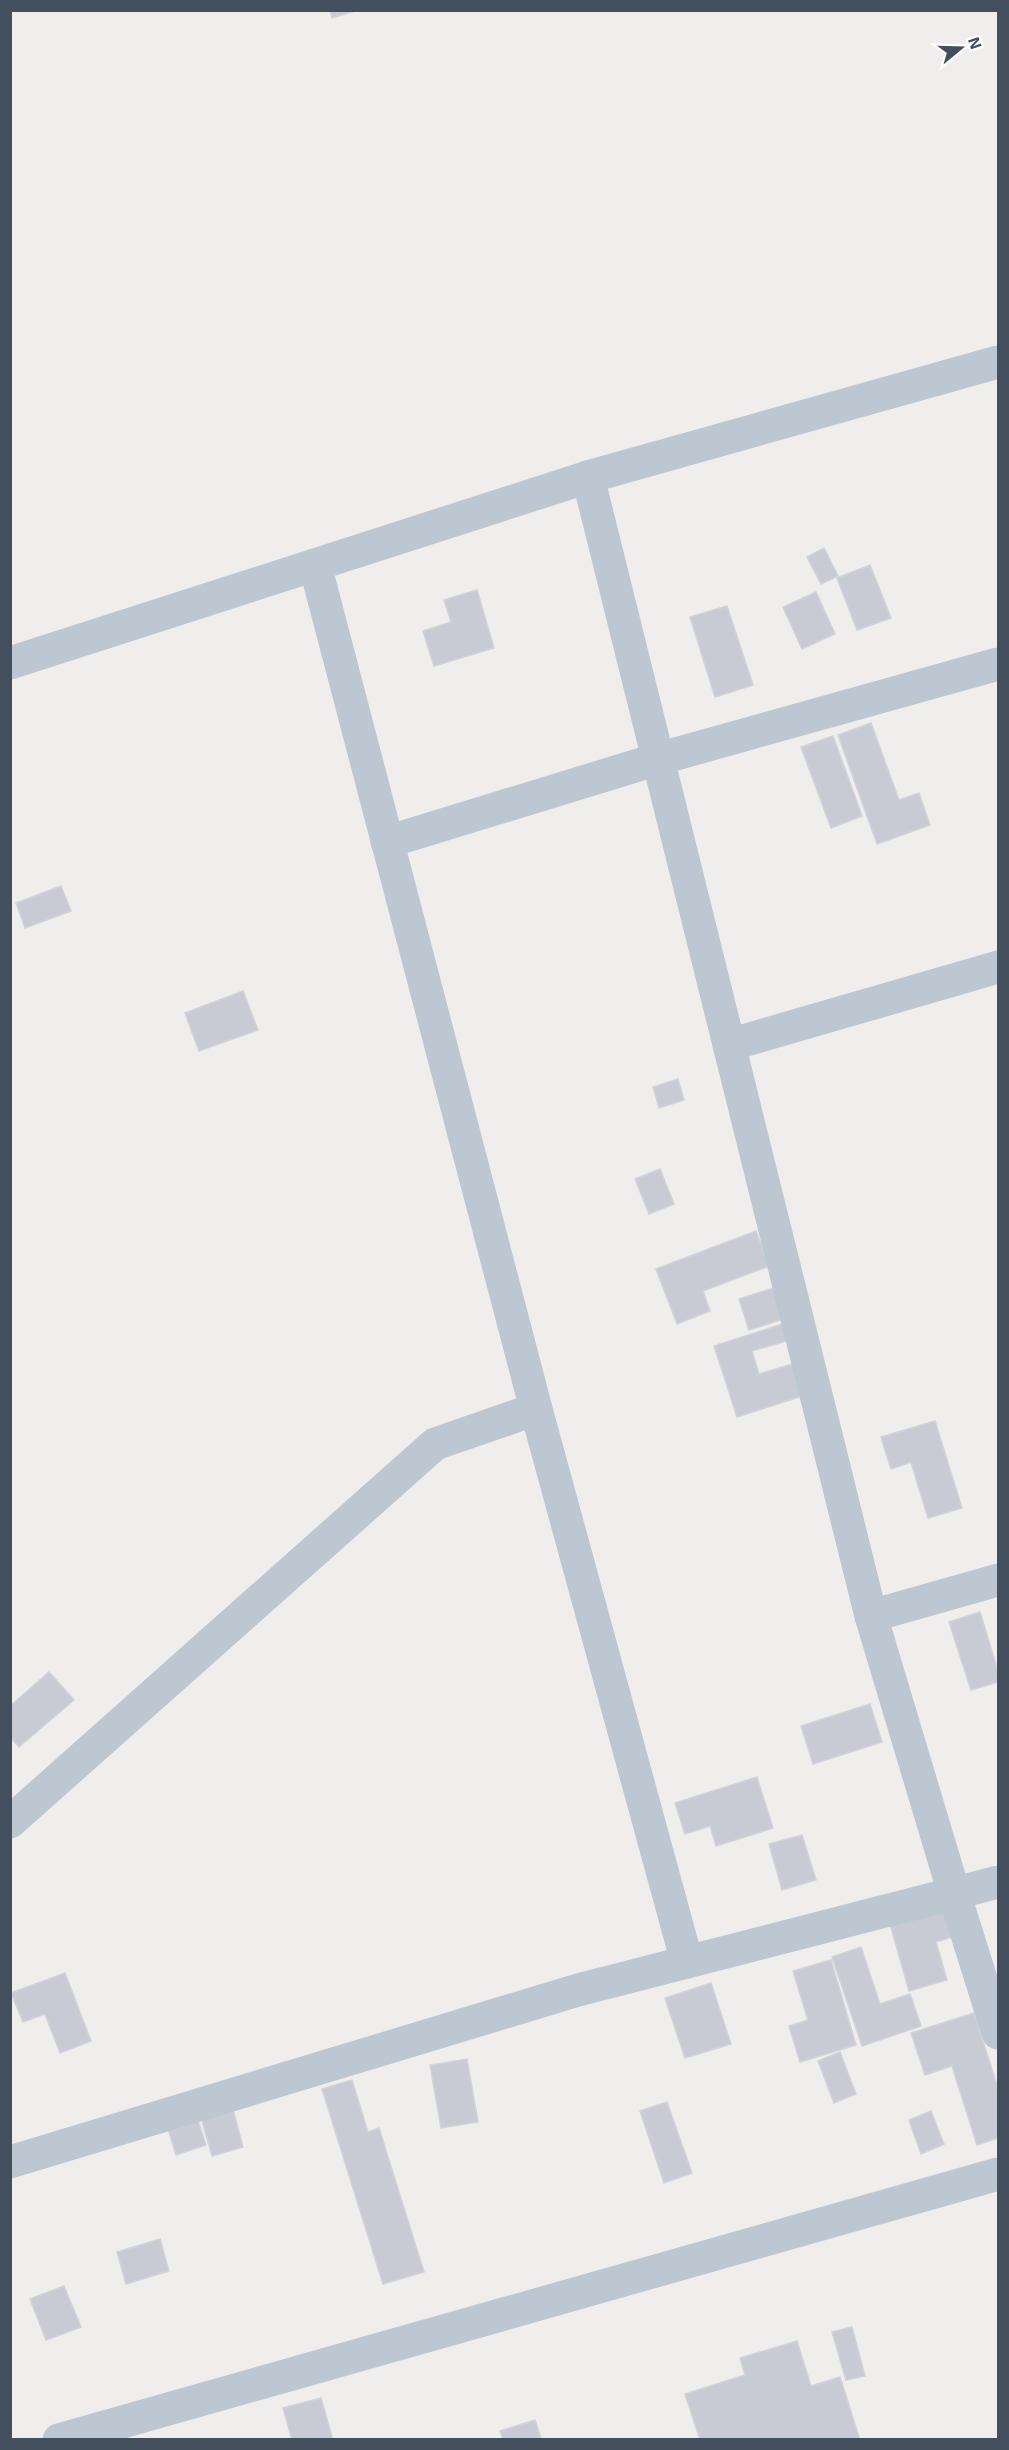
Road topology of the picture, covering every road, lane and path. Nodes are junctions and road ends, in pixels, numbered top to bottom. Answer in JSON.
{"nodes":[{"id":1,"x":999,"y":362,"type":"edge"},
{"id":2,"x":588,"y":477,"type":"junction"},
{"id":3,"x":315,"y":565,"type":"junction"},
{"id":4,"x":10,"y":663,"type":"edge"},
{"id":5,"x":999,"y":664,"type":"edge"},
{"id":6,"x":658,"y":759,"type":"junction"},
{"id":7,"x":387,"y":842,"type":"junction"},
{"id":8,"x":999,"y":967,"type":"edge"},
{"id":9,"x":729,"y":1045,"type":"junction"},
{"id":10,"x":536,"y":1409,"type":"junction"},
{"id":11,"x":999,"y":1580,"type":"edge"},
{"id":12,"x":871,"y":1616,"type":"junction"},
{"id":13,"x":10,"y":1822,"type":"edge"},
{"id":14,"x":999,"y":1882,"type":"edge"},
{"id":15,"x":954,"y":1893,"type":"junction"},
{"id":16,"x":687,"y":1962,"type":"junction"},
{"id":17,"x":999,"y":2033,"type":"edge"},
{"id":18,"x":10,"y":2162,"type":"edge"},
{"id":19,"x":999,"y":2174,"type":"edge"},
{"id":20,"x":59,"y":2439,"type":"edge"}],
"edges":[{"from":1,"to":2,"type":"street"},
{"from":2,"to":3,"type":"street"},
{"from":2,"to":6,"type":"street"},
{"from":3,"to":4,"type":"street"},
{"from":3,"to":7,"type":"street"},
{"from":5,"to":6,"type":"street"},
{"from":6,"to":7,"type":"street"},
{"from":6,"to":9,"type":"street"},
{"from":7,"to":10,"type":"street"},
{"from":8,"to":9,"type":"street"},
{"from":9,"to":12,"type":"street"},
{"from":10,"to":13,"type":"street"},
{"from":10,"to":16,"type":"street"},
{"from":11,"to":12,"type":"street"},
{"from":12,"to":15,"type":"street"},
{"from":14,"to":15,"type":"street"},
{"from":15,"to":16,"type":"street"},
{"from":15,"to":17,"type":"street"},
{"from":16,"to":18,"type":"street"},
{"from":19,"to":20,"type":"street"}]}
